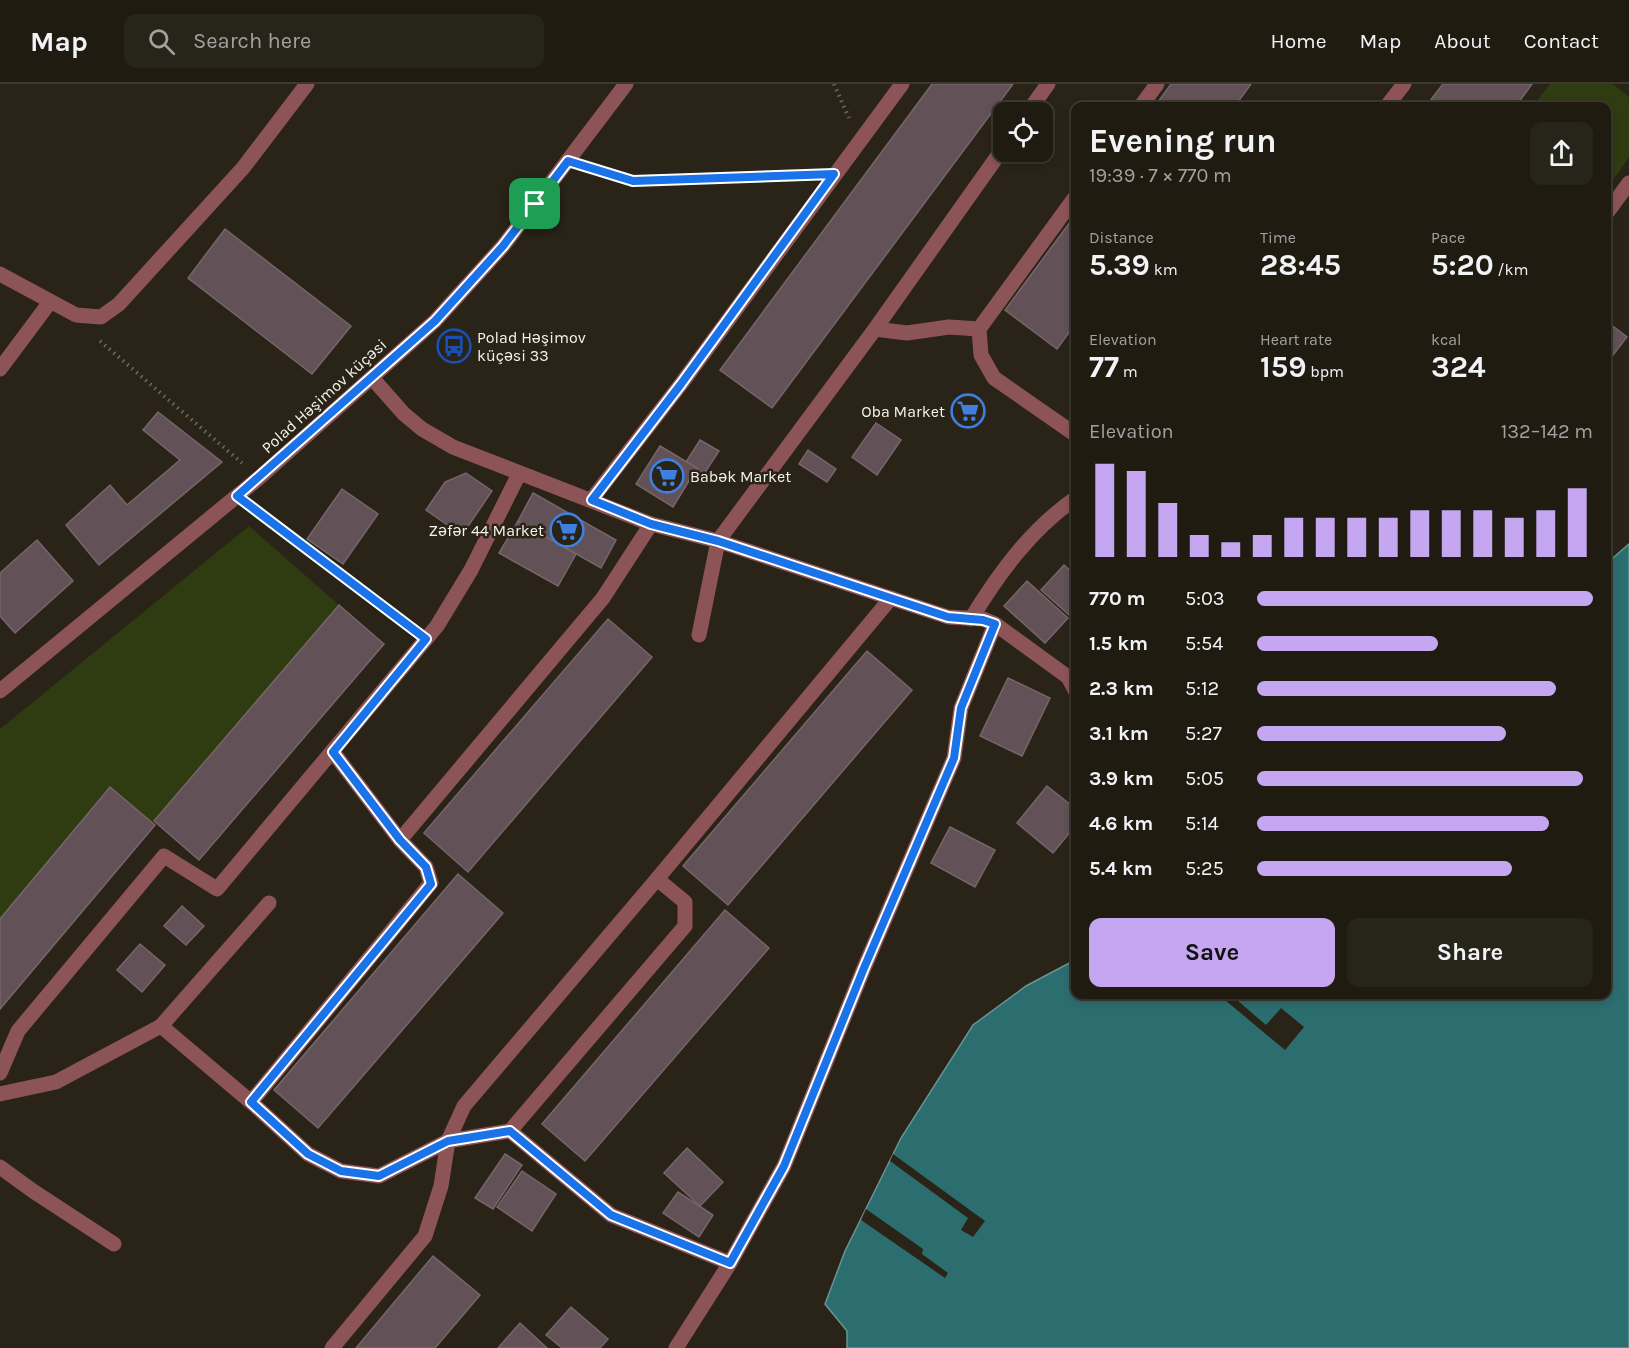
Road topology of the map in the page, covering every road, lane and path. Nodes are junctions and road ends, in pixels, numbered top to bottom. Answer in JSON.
{"nodes":[{"id":1,"x":307,"y":84,"type":"edge"},
{"id":2,"x":626,"y":84,"type":"edge"},
{"id":3,"x":834,"y":84,"type":"edge"},
{"id":4,"x":902,"y":84,"type":"edge"},
{"id":5,"x":1048,"y":84,"type":"edge"},
{"id":6,"x":1157,"y":84,"type":"edge"},
{"id":7,"x":1404,"y":84,"type":"edge"},
{"id":8,"x":1035,"y":102,"type":"edge"},
{"id":9,"x":1144,"y":102,"type":"edge"},
{"id":10,"x":1390,"y":102,"type":"edge"},
{"id":11,"x":859,"y":141,"type":"junction"},
{"id":12,"x":568,"y":161,"type":"junction"},
{"id":13,"x":993,"y":162,"type":"edge"},
{"id":14,"x":834,"y":174,"type":"junction"},
{"id":15,"x":1629,"y":183,"type":"edge"},
{"id":16,"x":1071,"y":203,"type":"edge"},
{"id":17,"x":1611,"y":207,"type":"edge"},
{"id":18,"x":0,"y":274,"type":"edge"},
{"id":19,"x":50,"y":302,"type":"junction"},
{"id":20,"x":875,"y":329,"type":"junction"},
{"id":21,"x":979,"y":329,"type":"junction"},
{"id":22,"x":99,"y":339,"type":"dead end"},
{"id":23,"x":0,"y":369,"type":"edge"},
{"id":24,"x":373,"y":379,"type":"junction"},
{"id":25,"x":1071,"y":432,"type":"edge"},
{"id":26,"x":519,"y":474,"type":"junction"},
{"id":27,"x":260,"y":477,"type":"junction"},
{"id":28,"x":237,"y":496,"type":"junction"},
{"id":29,"x":592,"y":500,"type":"junction"},
{"id":30,"x":1071,"y":502,"type":"edge"},
{"id":31,"x":651,"y":524,"type":"junction"},
{"id":32,"x":718,"y":541,"type":"junction"},
{"id":33,"x":891,"y":598,"type":"junction"},
{"id":34,"x":971,"y":619,"type":"junction"},
{"id":35,"x":995,"y":624,"type":"junction"},
{"id":36,"x":699,"y":635,"type":"dead end"},
{"id":37,"x":426,"y":639,"type":"junction"},
{"id":38,"x":1071,"y":683,"type":"edge"},
{"id":39,"x":0,"y":691,"type":"edge"},
{"id":40,"x":333,"y":752,"type":"junction"},
{"id":41,"x":400,"y":840,"type":"junction"},
{"id":42,"x":657,"y":879,"type":"junction"},
{"id":43,"x":269,"y":903,"type":"dead end"},
{"id":44,"x":161,"y":1026,"type":"junction"},
{"id":45,"x":0,"y":1073,"type":"edge"},
{"id":46,"x":0,"y":1094,"type":"edge"},
{"id":47,"x":251,"y":1102,"type":"junction"},
{"id":48,"x":510,"y":1131,"type":"junction"},
{"id":49,"x":448,"y":1141,"type":"junction"},
{"id":50,"x":0,"y":1167,"type":"edge"},
{"id":51,"x":114,"y":1244,"type":"dead end"},
{"id":52,"x":730,"y":1263,"type":"junction"},
{"id":53,"x":332,"y":1348,"type":"edge"},
{"id":54,"x":676,"y":1348,"type":"edge"}],
"edges":[{"from":1,"to":19,"type":"street"},
{"from":2,"to":12,"type":"street","name":"Polad Həşimov küçəsi"},
{"from":3,"to":11,"type":"path"},
{"from":4,"to":11,"type":"street"},
{"from":5,"to":8,"type":"street"},
{"from":6,"to":9,"type":"street"},
{"from":7,"to":10,"type":"street"},
{"from":11,"to":14,"type":"street"},
{"from":12,"to":14,"type":"path"},
{"from":12,"to":24,"type":"street","name":"Polad Həşimov küçəsi"},
{"from":13,"to":20,"type":"street"},
{"from":14,"to":29,"type":"street"},
{"from":15,"to":17,"type":"street"},
{"from":16,"to":21,"type":"street"},
{"from":18,"to":19,"type":"street"},
{"from":19,"to":23,"type":"street"},
{"from":20,"to":21,"type":"street"},
{"from":20,"to":32,"type":"street"},
{"from":21,"to":25,"type":"street"},
{"from":22,"to":27,"type":"path"},
{"from":24,"to":26,"type":"street"},
{"from":24,"to":27,"type":"street","name":"Polad Həşimov küçəsi"},
{"from":26,"to":29,"type":"street"},
{"from":26,"to":37,"type":"street"},
{"from":27,"to":28,"type":"street","name":"Polad Həşimov küçəsi"},
{"from":28,"to":37,"type":"path"},
{"from":28,"to":39,"type":"street","name":"Polad Həşimov küçəsi"},
{"from":29,"to":31,"type":"street"},
{"from":30,"to":34,"type":"street"},
{"from":31,"to":32,"type":"street"},
{"from":31,"to":41,"type":"street"},
{"from":32,"to":33,"type":"street"},
{"from":32,"to":36,"type":"street"},
{"from":33,"to":34,"type":"street"},
{"from":33,"to":42,"type":"street"},
{"from":34,"to":35,"type":"street"},
{"from":35,"to":38,"type":"street"},
{"from":35,"to":52,"type":"street"},
{"from":37,"to":40,"type":"street"},
{"from":40,"to":41,"type":"street"},
{"from":40,"to":45,"type":"street"},
{"from":41,"to":47,"type":"street"},
{"from":42,"to":48,"type":"street"},
{"from":42,"to":49,"type":"street"},
{"from":43,"to":44,"type":"street"},
{"from":44,"to":46,"type":"street"},
{"from":44,"to":47,"type":"street"},
{"from":47,"to":49,"type":"street"},
{"from":48,"to":49,"type":"street"},
{"from":48,"to":52,"type":"street"},
{"from":49,"to":53,"type":"street"},
{"from":50,"to":51,"type":"street"},
{"from":52,"to":54,"type":"street"}]}
